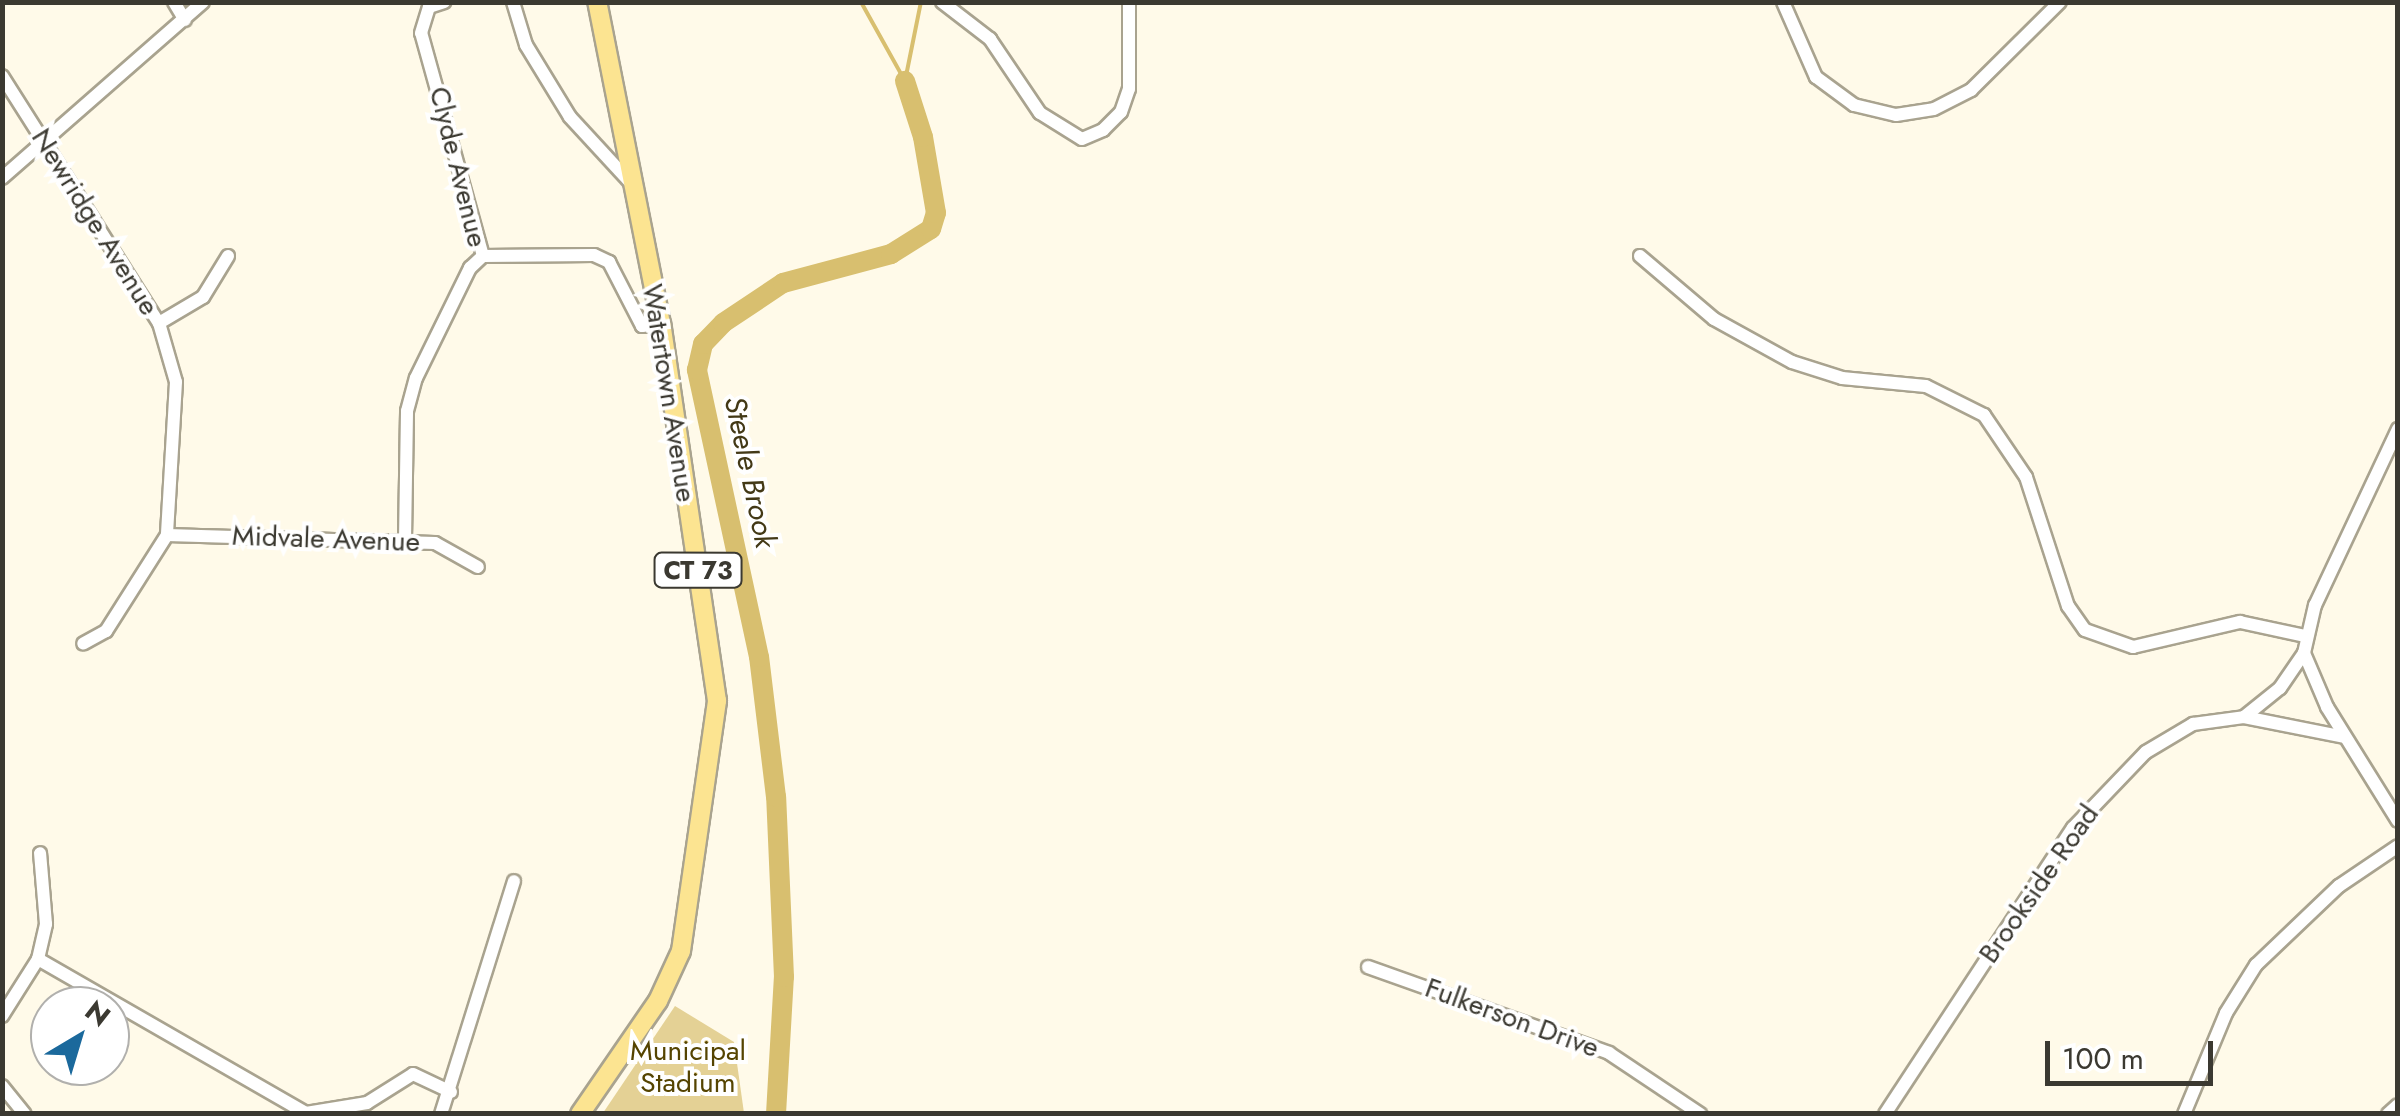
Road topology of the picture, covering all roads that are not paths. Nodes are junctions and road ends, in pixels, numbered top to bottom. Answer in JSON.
{"nodes":[{"id":1,"x":174,"y":2,"type":"edge"},
{"id":2,"x":203,"y":2,"type":"edge"},
{"id":3,"x":444,"y":2,"type":"edge"},
{"id":4,"x":513,"y":2,"type":"edge"},
{"id":5,"x":597,"y":2,"type":"edge"},
{"id":6,"x":942,"y":2,"type":"edge"},
{"id":7,"x":1130,"y":2,"type":"edge"},
{"id":8,"x":1784,"y":2,"type":"edge"},
{"id":9,"x":2060,"y":2,"type":"edge"},
{"id":10,"x":186,"y":20,"type":"junction"},
{"id":11,"x":2,"y":76,"type":"edge"},
{"id":12,"x":42,"y":137,"type":"junction"},
{"id":13,"x":2,"y":178,"type":"edge"},
{"id":14,"x":629,"y":181,"type":"junction"},
{"id":15,"x":228,"y":256,"type":"dead end"},
{"id":16,"x":484,"y":256,"type":"junction"},
{"id":17,"x":1640,"y":256,"type":"dead end"},
{"id":18,"x":159,"y":323,"type":"junction"},
{"id":19,"x":662,"y":324,"type":"junction"},
{"id":20,"x":2398,"y":429,"type":"edge"},
{"id":21,"x":167,"y":535,"type":"junction"},
{"id":22,"x":405,"y":540,"type":"junction"},
{"id":23,"x":478,"y":567,"type":"dead end"},
{"id":24,"x":2306,"y":636,"type":"junction"},
{"id":25,"x":84,"y":644,"type":"dead end"},
{"id":26,"x":2304,"y":653,"type":"junction"},
{"id":27,"x":2244,"y":717,"type":"junction"},
{"id":28,"x":2344,"y":737,"type":"junction"},
{"id":29,"x":2398,"y":821,"type":"edge"},
{"id":30,"x":2398,"y":846,"type":"edge"},
{"id":31,"x":40,"y":854,"type":"dead end"},
{"id":32,"x":514,"y":881,"type":"dead end"},
{"id":33,"x":38,"y":958,"type":"junction"},
{"id":34,"x":1368,"y":967,"type":"dead end"},
{"id":35,"x":2,"y":1016,"type":"edge"},
{"id":36,"x":2,"y":1086,"type":"edge"},
{"id":37,"x":451,"y":1092,"type":"junction"},
{"id":38,"x":2398,"y":1105,"type":"edge"},
{"id":39,"x":25,"y":1114,"type":"edge"},
{"id":40,"x":441,"y":1114,"type":"edge"},
{"id":41,"x":580,"y":1114,"type":"edge"},
{"id":42,"x":1700,"y":1114,"type":"edge"},
{"id":43,"x":1885,"y":1114,"type":"edge"},
{"id":44,"x":2184,"y":1114,"type":"edge"},
{"id":45,"x":2388,"y":1114,"type":"edge"}],
"edges":[{"from":1,"to":10,"type":"street"},
{"from":2,"to":10,"type":"street"},
{"from":3,"to":16,"type":"street","name":"Clyde Avenue"},
{"from":4,"to":14,"type":"street"},
{"from":5,"to":14,"type":"main road","name":"Watertown Avenue","number":"CT 73"},
{"from":6,"to":7,"type":"street"},
{"from":8,"to":9,"type":"street"},
{"from":10,"to":12,"type":"street"},
{"from":11,"to":12,"type":"street","name":"Newridge Avenue"},
{"from":12,"to":13,"type":"street"},
{"from":12,"to":18,"type":"street","name":"Newridge Avenue"},
{"from":14,"to":19,"type":"main road","name":"Watertown Avenue","number":"CT 73"},
{"from":15,"to":18,"type":"street"},
{"from":16,"to":19,"type":"street"},
{"from":16,"to":22,"type":"street","name":"Clyde Avenue"},
{"from":17,"to":24,"type":"street"},
{"from":18,"to":21,"type":"street","name":"Newridge Avenue"},
{"from":19,"to":41,"type":"main road","name":"Watertown Avenue","number":"CT 73"},
{"from":20,"to":24,"type":"street"},
{"from":21,"to":22,"type":"street","name":"Midvale Avenue"},
{"from":21,"to":25,"type":"street","name":"Newridge Avenue"},
{"from":22,"to":23,"type":"street","name":"Midvale Avenue"},
{"from":24,"to":26,"type":"street"},
{"from":26,"to":27,"type":"street"},
{"from":26,"to":28,"type":"street"},
{"from":27,"to":28,"type":"street","name":"Brookside Road"},
{"from":27,"to":43,"type":"street","name":"Brookside Road"},
{"from":28,"to":29,"type":"street"},
{"from":30,"to":44,"type":"street"},
{"from":31,"to":33,"type":"street"},
{"from":32,"to":37,"type":"street"},
{"from":33,"to":35,"type":"street"},
{"from":33,"to":37,"type":"street"},
{"from":34,"to":42,"type":"street","name":"Fulkerson Drive"},
{"from":36,"to":39,"type":"street"},
{"from":37,"to":40,"type":"street"},
{"from":38,"to":45,"type":"street"}]}
